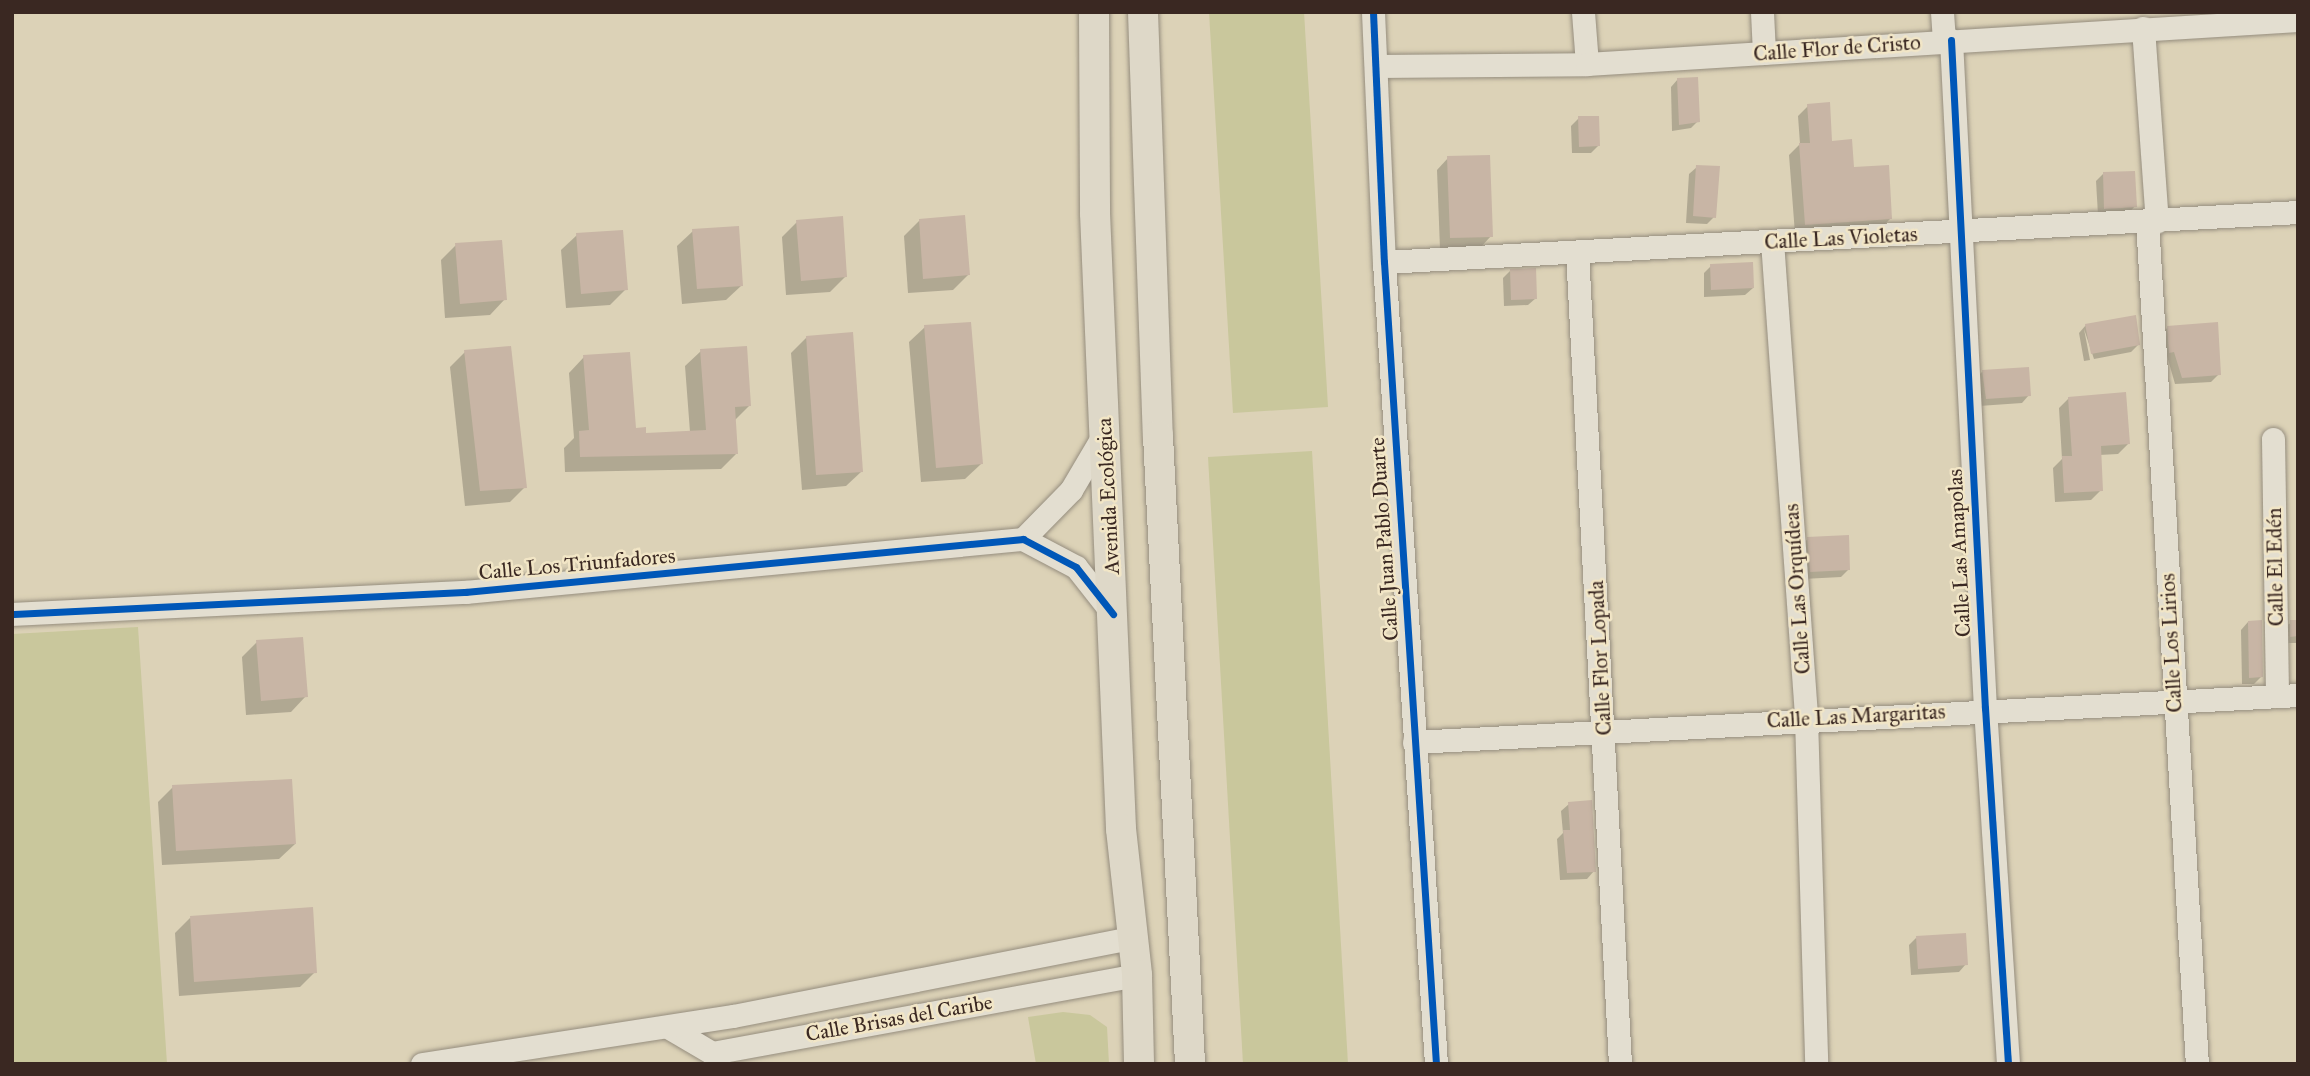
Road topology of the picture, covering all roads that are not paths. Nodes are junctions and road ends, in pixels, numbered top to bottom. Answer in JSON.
{"nodes":[{"id":1,"x":1094,"y":12,"type":"edge"},
{"id":2,"x":1143,"y":12,"type":"edge"},
{"id":3,"x":1373,"y":12,"type":"edge"},
{"id":4,"x":1583,"y":12,"type":"edge"},
{"id":5,"x":1762,"y":12,"type":"edge"},
{"id":6,"x":1942,"y":12,"type":"edge"},
{"id":7,"x":2275,"y":17,"type":"edge"},
{"id":8,"x":2298,"y":20,"type":"edge"},
{"id":9,"x":2137,"y":23,"type":"edge"},
{"id":10,"x":1948,"y":41,"type":"junction"},
{"id":11,"x":1765,"y":54,"type":"junction"},
{"id":12,"x":1587,"y":64,"type":"junction"},
{"id":13,"x":1377,"y":66,"type":"junction"},
{"id":14,"x":2298,"y":212,"type":"edge"},
{"id":15,"x":2152,"y":221,"type":"junction"},
{"id":16,"x":1959,"y":231,"type":"junction"},
{"id":17,"x":1772,"y":241,"type":"junction"},
{"id":18,"x":1577,"y":252,"type":"junction"},
{"id":19,"x":1384,"y":262,"type":"junction"},
{"id":20,"x":1105,"y":432,"type":"junction"},
{"id":21,"x":2273,"y":439,"type":"dead end"},
{"id":22,"x":1023,"y":539,"type":"junction"},
{"id":23,"x":12,"y":614,"type":"edge"},
{"id":24,"x":1113,"y":614,"type":"junction"},
{"id":25,"x":2287,"y":695,"type":"edge"},
{"id":26,"x":2174,"y":699,"type":"junction"},
{"id":27,"x":1985,"y":708,"type":"junction"},
{"id":28,"x":1806,"y":718,"type":"junction"},
{"id":29,"x":1604,"y":730,"type":"junction"},
{"id":30,"x":1414,"y":742,"type":"junction"},
{"id":31,"x":1134,"y":937,"type":"junction"},
{"id":32,"x":1137,"y":975,"type":"junction"},
{"id":33,"x":668,"y":1027,"type":"junction"},
{"id":34,"x":486,"y":1058,"type":"edge"},
{"id":35,"x":422,"y":1064,"type":"edge"},
{"id":36,"x":1139,"y":1064,"type":"edge"},
{"id":37,"x":1190,"y":1064,"type":"edge"},
{"id":38,"x":1436,"y":1064,"type":"edge"},
{"id":39,"x":1620,"y":1064,"type":"edge"},
{"id":40,"x":1816,"y":1064,"type":"edge"},
{"id":41,"x":2008,"y":1064,"type":"edge"},
{"id":42,"x":2197,"y":1064,"type":"edge"}],
"edges":[{"from":1,"to":20,"type":"main road","name":"Avenida Ecológica"},
{"from":2,"to":37,"type":"main road"},
{"from":3,"to":13,"type":"street","name":"Calle Juan Pablo Duarte"},
{"from":4,"to":12,"type":"street"},
{"from":5,"to":11,"type":"street"},
{"from":6,"to":10,"type":"street","name":"Calle Las Amapolas"},
{"from":7,"to":8,"type":"street","name":"Calle Flor de Cristo"},
{"from":7,"to":9,"type":"street","name":"Calle Flor de Cristo"},
{"from":9,"to":10,"type":"street","name":"Calle Flor de Cristo"},
{"from":9,"to":15,"type":"street","name":"Calle Los Lirios"},
{"from":10,"to":11,"type":"street","name":"Calle Flor de Cristo"},
{"from":10,"to":16,"type":"street","name":"Calle Las Amapolas"},
{"from":11,"to":12,"type":"street","name":"Calle Flor de Cristo"},
{"from":12,"to":13,"type":"street","name":"Calle Flor de Cristo"},
{"from":13,"to":19,"type":"street","name":"Calle Juan Pablo Duarte"},
{"from":14,"to":15,"type":"street","name":"Calle Las Violetas"},
{"from":15,"to":16,"type":"street","name":"Calle Las Violetas"},
{"from":15,"to":26,"type":"street","name":"Calle Los Lirios"},
{"from":16,"to":17,"type":"street","name":"Calle Las Violetas"},
{"from":16,"to":27,"type":"street","name":"Calle Las Amapolas"},
{"from":17,"to":18,"type":"street","name":"Calle Las Violetas"},
{"from":17,"to":28,"type":"street","name":"Calle Las Orquídeas"},
{"from":18,"to":19,"type":"street","name":"Calle Las Violetas"},
{"from":18,"to":29,"type":"street","name":"Calle Flor Lopada"},
{"from":19,"to":30,"type":"street","name":"Calle Juan Pablo Duarte"},
{"from":20,"to":22,"type":"street"},
{"from":20,"to":24,"type":"main road","name":"Avenida Ecológica"},
{"from":21,"to":25,"type":"street","name":"Calle El Edén"},
{"from":22,"to":23,"type":"street","name":"Calle Los Triunfadores"},
{"from":22,"to":24,"type":"street"},
{"from":24,"to":31,"type":"main road","name":"Avenida Ecológica"},
{"from":25,"to":26,"type":"street","name":"Calle Las Margaritas"},
{"from":26,"to":27,"type":"street","name":"Calle Las Margaritas"},
{"from":26,"to":42,"type":"street","name":"Calle Los Lirios"},
{"from":27,"to":28,"type":"street","name":"Calle Las Margaritas"},
{"from":27,"to":41,"type":"street","name":"Calle Las Amapolas"},
{"from":28,"to":29,"type":"street","name":"Calle Las Margaritas"},
{"from":28,"to":40,"type":"street","name":"Calle Las Orquídeas"},
{"from":29,"to":30,"type":"street","name":"Calle Las Margaritas"},
{"from":29,"to":39,"type":"street","name":"Calle Flor Lopada"},
{"from":30,"to":38,"type":"street","name":"Calle Juan Pablo Duarte"},
{"from":31,"to":32,"type":"main road","name":"Avenida Ecológica"},
{"from":31,"to":33,"type":"street","name":"Calle Brisas del Caribe"},
{"from":32,"to":33,"type":"street","name":"Calle Brisas del Caribe"},
{"from":32,"to":36,"type":"main road","name":"Avenida Ecológica"},
{"from":33,"to":34,"type":"street","name":"Calle Brisas del Caribe"},
{"from":34,"to":35,"type":"street","name":"Calle Brisas del Caribe"}]}
